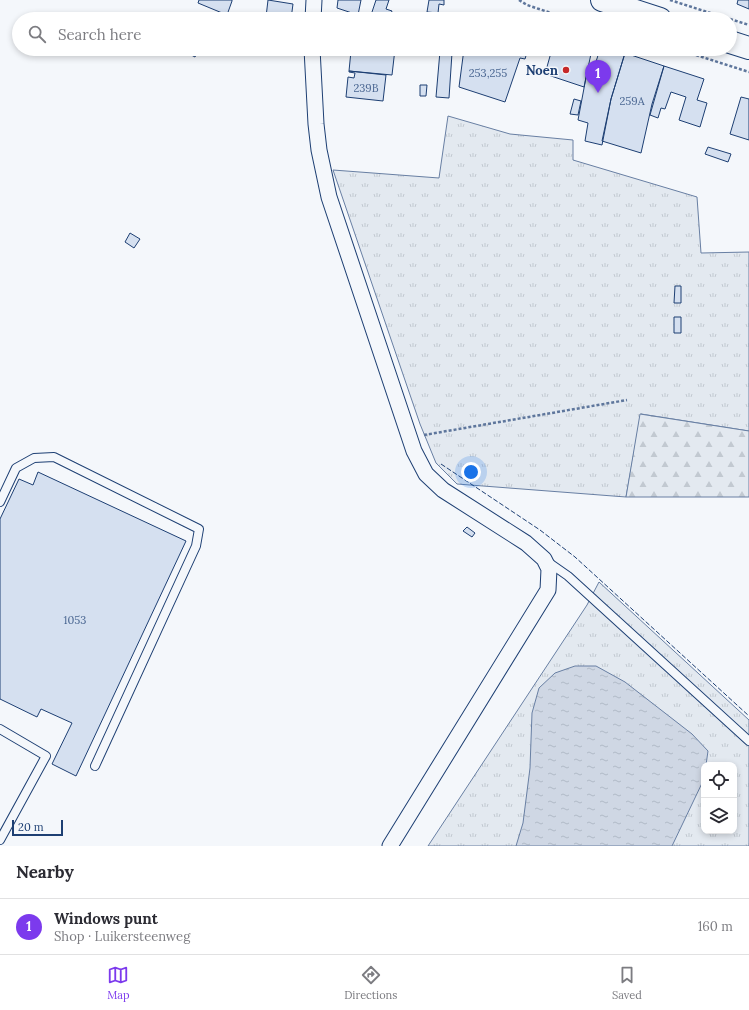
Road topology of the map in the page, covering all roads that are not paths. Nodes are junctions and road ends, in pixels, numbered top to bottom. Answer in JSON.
{"nodes":[{"id":1,"x":314,"y":0,"type":"edge"},
{"id":2,"x":602,"y":0,"type":"edge"},
{"id":3,"x":313,"y":12,"type":"edge"},
{"id":4,"x":639,"y":12,"type":"edge"},
{"id":5,"x":737,"y":44,"type":"edge"},
{"id":6,"x":749,"y":48,"type":"edge"},
{"id":7,"x":312,"y":56,"type":"edge"},
{"id":8,"x":0,"y":502,"type":"edge"},
{"id":9,"x":544,"y":559,"type":"junction"},
{"id":10,"x":0,"y":729,"type":"edge"},
{"id":11,"x":749,"y":741,"type":"edge"},
{"id":12,"x":95,"y":766,"type":"dead end"},
{"id":13,"x":0,"y":840,"type":"edge"},
{"id":14,"x":390,"y":846,"type":"edge"}],
"edges":[{"from":1,"to":3,"type":"street"},
{"from":2,"to":4,"type":"main road"},
{"from":5,"to":6,"type":"main road"},
{"from":7,"to":9,"type":"street"},
{"from":8,"to":12,"type":"lane"},
{"from":9,"to":11,"type":"lane"},
{"from":9,"to":14,"type":"street"},
{"from":10,"to":13,"type":"lane"}]}
